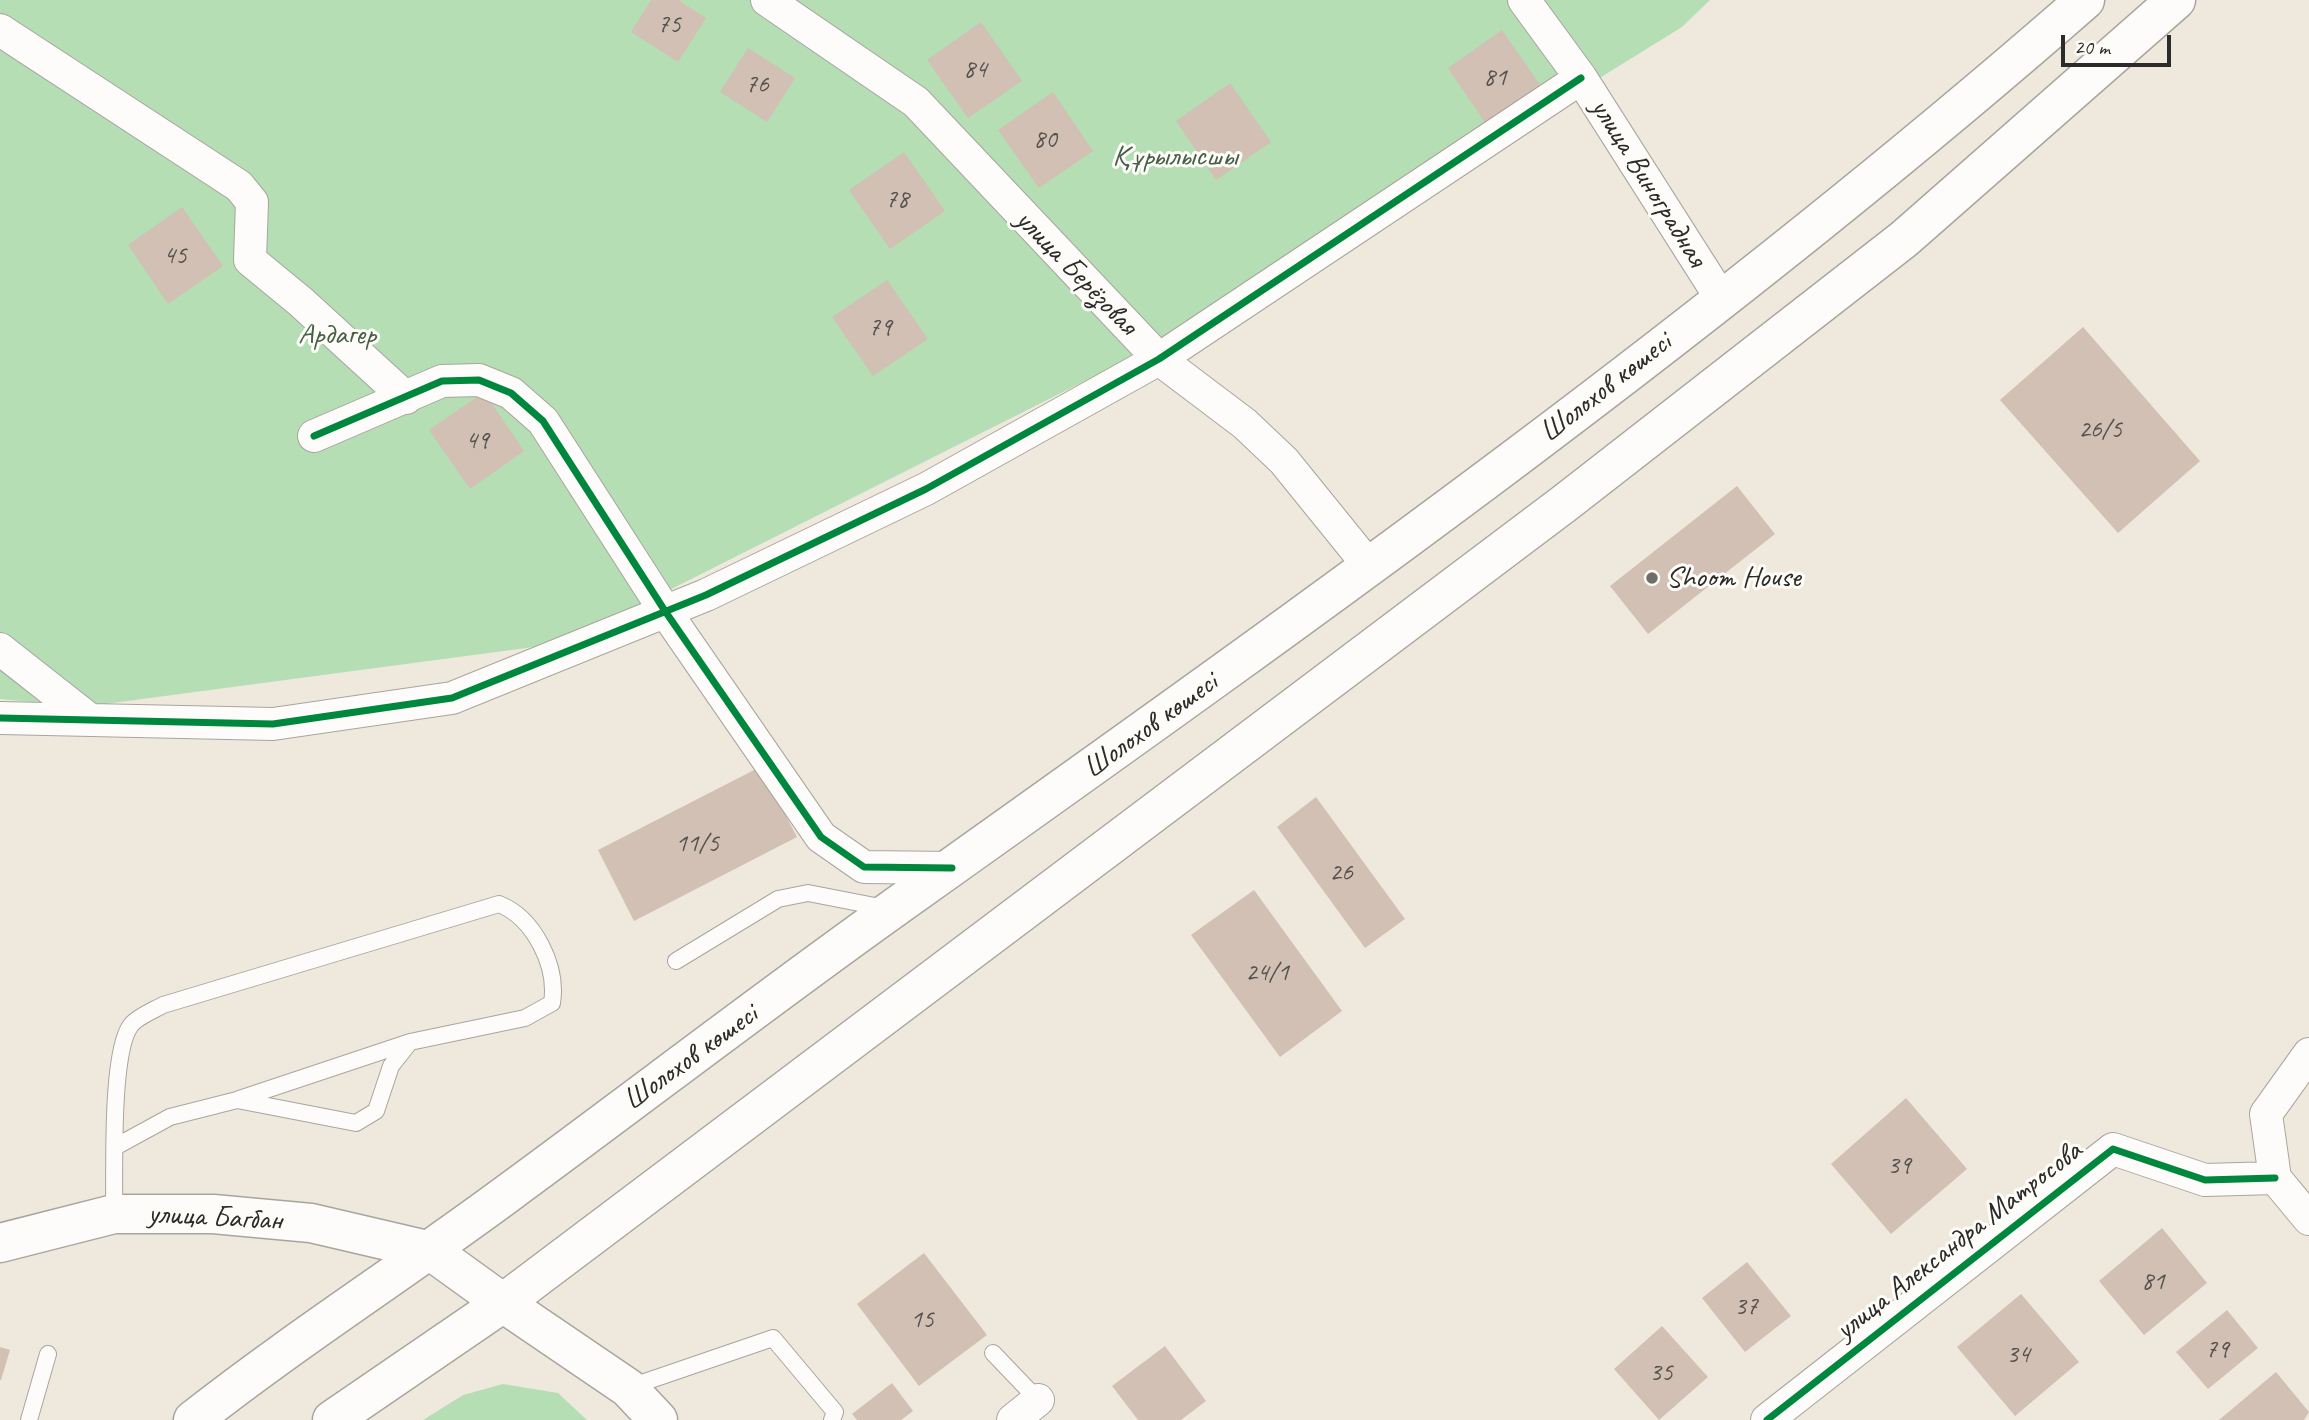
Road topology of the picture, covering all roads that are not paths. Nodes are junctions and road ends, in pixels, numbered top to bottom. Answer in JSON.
{"nodes":[{"id":1,"x":766,"y":0,"type":"edge"},
{"id":2,"x":1524,"y":0,"type":"edge"},
{"id":3,"x":2084,"y":0,"type":"edge"},
{"id":4,"x":2176,"y":0,"type":"edge"},
{"id":5,"x":0,"y":30,"type":"edge"},
{"id":6,"x":1581,"y":78,"type":"junction"},
{"id":7,"x":1721,"y":298,"type":"junction"},
{"id":8,"x":1159,"y":359,"type":"junction"},
{"id":9,"x":406,"y":398,"type":"junction"},
{"id":10,"x":314,"y":436,"type":"dead end"},
{"id":11,"x":1369,"y":566,"type":"junction"},
{"id":12,"x":665,"y":611,"type":"junction"},
{"id":13,"x":0,"y":649,"type":"edge"},
{"id":14,"x":0,"y":718,"type":"edge"},
{"id":15,"x":89,"y":719,"type":"junction"},
{"id":16,"x":952,"y":868,"type":"junction"},
{"id":17,"x":893,"y":909,"type":"junction"},
{"id":18,"x":676,"y":961,"type":"dead end"},
{"id":19,"x":410,"y":1042,"type":"junction"},
{"id":20,"x":2309,"y":1054,"type":"edge"},
{"id":21,"x":237,"y":1100,"type":"junction"},
{"id":22,"x":116,"y":1147,"type":"junction"},
{"id":23,"x":2275,"y":1178,"type":"junction"},
{"id":24,"x":114,"y":1214,"type":"junction"},
{"id":25,"x":2309,"y":1219,"type":"edge"},
{"id":26,"x":0,"y":1244,"type":"edge"},
{"id":27,"x":431,"y":1251,"type":"junction"},
{"id":28,"x":503,"y":1303,"type":"junction"},
{"id":29,"x":993,"y":1353,"type":"dead end"},
{"id":30,"x":48,"y":1354,"type":"dead end"},
{"id":31,"x":628,"y":1388,"type":"junction"},
{"id":32,"x":1038,"y":1400,"type":"joint"},
{"id":33,"x":29,"y":1420,"type":"edge"},
{"id":34,"x":193,"y":1420,"type":"edge"},
{"id":35,"x":331,"y":1420,"type":"edge"},
{"id":36,"x":658,"y":1420,"type":"edge"},
{"id":37,"x":832,"y":1420,"type":"edge"},
{"id":38,"x":1013,"y":1420,"type":"edge"},
{"id":39,"x":1768,"y":1420,"type":"edge"}],
"edges":[{"from":1,"to":8,"type":"street","name":"улица Берёзовая"},
{"from":2,"to":6,"type":"street","name":"улица Виноградная"},
{"from":3,"to":7,"type":"main road","name":"Шолохов көшесі"},
{"from":4,"to":28,"type":"main road"},
{"from":5,"to":9,"type":"street"},
{"from":6,"to":7,"type":"street","name":"улица Виноградная"},
{"from":6,"to":8,"type":"street"},
{"from":7,"to":11,"type":"main road","name":"Шолохов көшесі"},
{"from":8,"to":11,"type":"street","name":"улица Берёзовая"},
{"from":8,"to":12,"type":"street"},
{"from":9,"to":10,"type":"street"},
{"from":9,"to":12,"type":"street"},
{"from":11,"to":16,"type":"main road","name":"Шолохов көшесі"},
{"from":12,"to":15,"type":"street"},
{"from":12,"to":16,"type":"street"},
{"from":13,"to":15,"type":"street"},
{"from":14,"to":15,"type":"street"},
{"from":16,"to":17,"type":"main road","name":"Шолохов көшесі"},
{"from":17,"to":18,"type":"lane"},
{"from":17,"to":27,"type":"main road","name":"Шолохов көшесі"},
{"from":19,"to":21,"type":"lane"},
{"from":19,"to":21,"type":"lane"},
{"from":19,"to":22,"type":"lane"},
{"from":20,"to":23,"type":"street"},
{"from":21,"to":22,"type":"lane"},
{"from":22,"to":24,"type":"lane"},
{"from":23,"to":25,"type":"street"},
{"from":23,"to":39,"type":"street","name":"улица Александра Матросова"},
{"from":24,"to":26,"type":"main road","name":"улица Багбан"},
{"from":24,"to":27,"type":"main road","name":"улица Багбан"},
{"from":27,"to":28,"type":"main road"},
{"from":27,"to":34,"type":"main road","name":"Шолохов көшесі"},
{"from":28,"to":31,"type":"main road"},
{"from":28,"to":35,"type":"main road"},
{"from":29,"to":32,"type":"lane"},
{"from":30,"to":33,"type":"lane"},
{"from":31,"to":36,"type":"main road"},
{"from":31,"to":37,"type":"lane"},
{"from":32,"to":38,"type":"street"}]}
